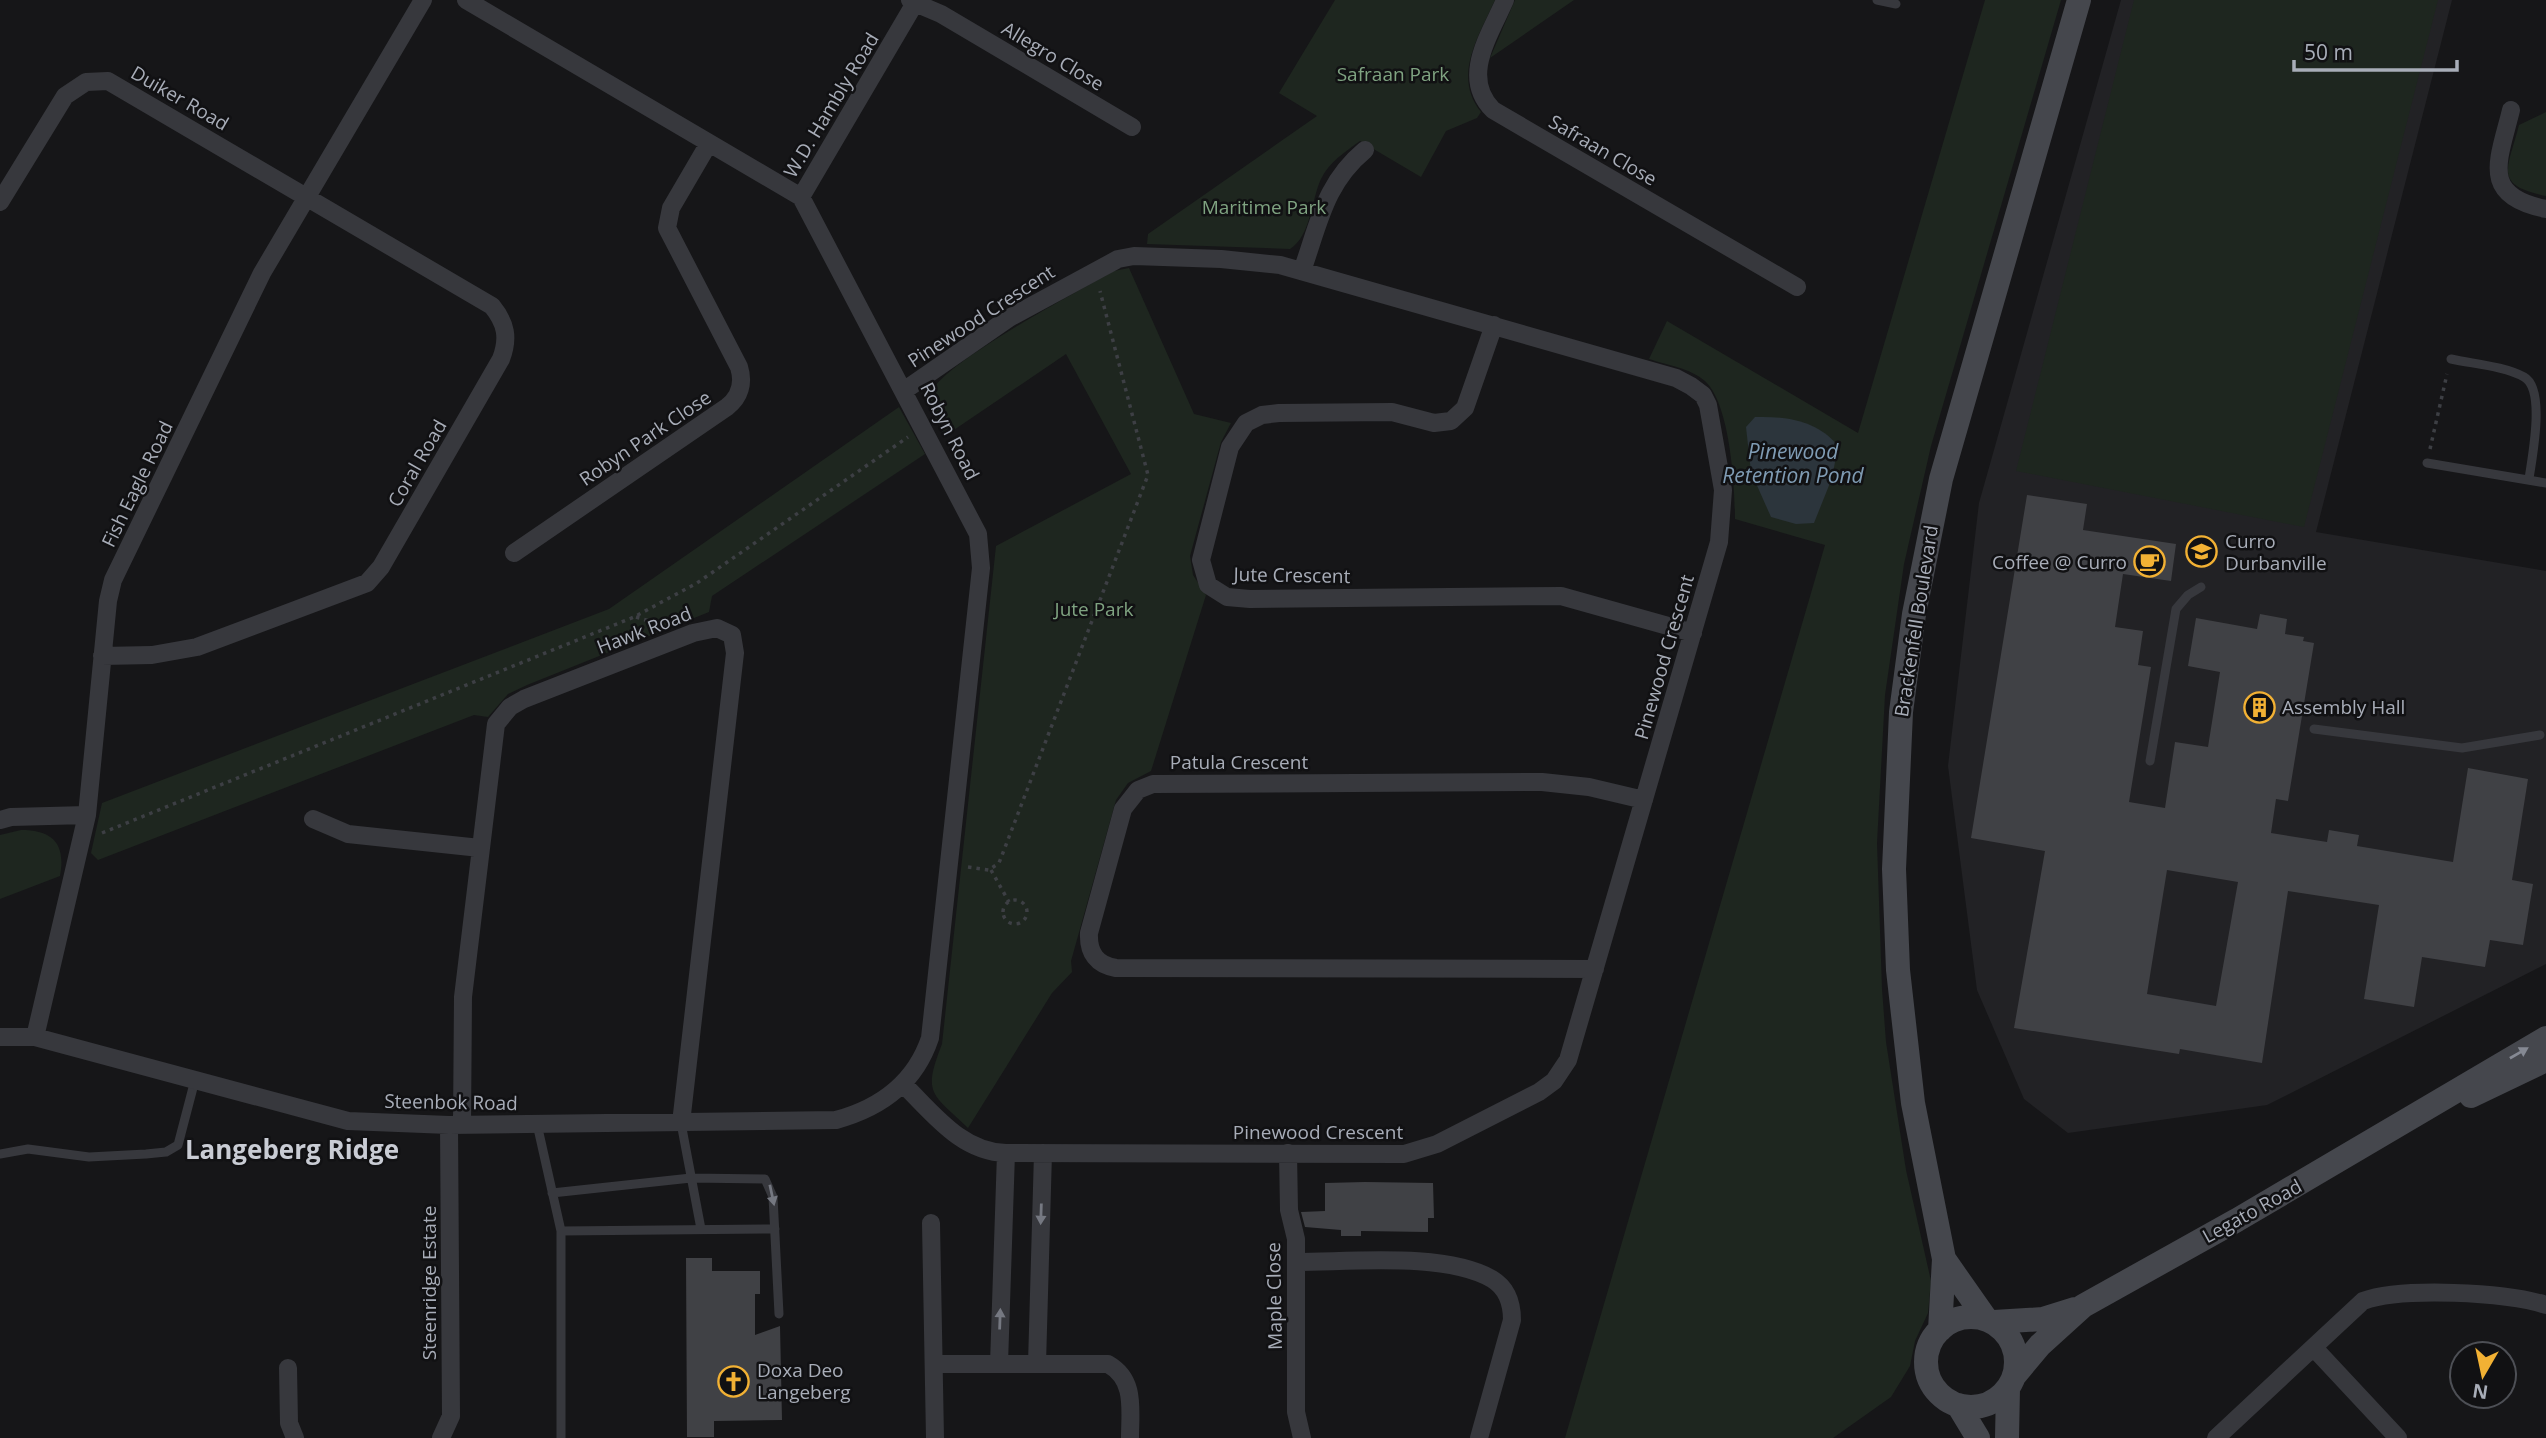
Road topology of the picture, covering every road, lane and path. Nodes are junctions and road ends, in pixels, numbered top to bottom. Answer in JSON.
{"nodes":[{"id":1,"x":422,"y":0,"type":"edge"},
{"id":2,"x":466,"y":0,"type":"edge"},
{"id":3,"x":1505,"y":0,"type":"edge"},
{"id":4,"x":1877,"y":0,"type":"edge"},
{"id":5,"x":2078,"y":0,"type":"edge"},
{"id":6,"x":912,"y":2,"type":"edge"},
{"id":7,"x":1896,"y":4,"type":"dead end"},
{"id":8,"x":2511,"y":110,"type":"dead end"},
{"id":9,"x":1132,"y":127,"type":"dead end"},
{"id":10,"x":709,"y":143,"type":"junction"},
{"id":11,"x":1366,"y":150,"type":"dead end"},
{"id":12,"x":306,"y":196,"type":"junction"},
{"id":13,"x":801,"y":197,"type":"junction"},
{"id":14,"x":0,"y":202,"type":"edge"},
{"id":15,"x":2546,"y":209,"type":"edge"},
{"id":16,"x":1094,"y":269,"type":"junction"},
{"id":17,"x":1302,"y":271,"type":"junction"},
{"id":18,"x":1797,"y":288,"type":"dead end"},
{"id":19,"x":1494,"y":326,"type":"junction"},
{"id":20,"x":2451,"y":359,"type":"joint"},
{"id":21,"x":905,"y":390,"type":"junction"},
{"id":22,"x":924,"y":426,"type":"junction"},
{"id":23,"x":2427,"y":463,"type":"joint"},
{"id":24,"x":2529,"y":480,"type":"junction"},
{"id":25,"x":2546,"y":483,"type":"edge"},
{"id":26,"x":514,"y":553,"type":"dead end"},
{"id":27,"x":2201,"y":587,"type":"dead end"},
{"id":28,"x":1693,"y":633,"type":"junction"},
{"id":29,"x":102,"y":656,"type":"junction"},
{"id":30,"x":2314,"y":729,"type":"dead end"},
{"id":31,"x":2540,"y":735,"type":"dead end"},
{"id":32,"x":2150,"y":761,"type":"dead end"},
{"id":33,"x":1644,"y":800,"type":"junction"},
{"id":34,"x":87,"y":815,"type":"junction"},
{"id":35,"x":313,"y":819,"type":"dead end"},
{"id":36,"x":0,"y":820,"type":"edge"},
{"id":37,"x":81,"y":841,"type":"junction"},
{"id":38,"x":480,"y":848,"type":"junction"},
{"id":39,"x":949,"y":864,"type":"junction"},
{"id":40,"x":991,"y":870,"type":"junction"},
{"id":41,"x":1009,"y":902,"type":"junction"},
{"id":42,"x":1595,"y":969,"type":"junction"},
{"id":43,"x":0,"y":1037,"type":"edge"},
{"id":44,"x":35,"y":1037,"type":"junction"},
{"id":45,"x":2546,"y":1038,"type":"edge"},
{"id":46,"x":2546,"y":1060,"type":"edge"},
{"id":47,"x":195,"y":1080,"type":"junction"},
{"id":48,"x":903,"y":1084,"type":"junction"},
{"id":49,"x":2420,"y":1115,"type":"junction"},
{"id":50,"x":681,"y":1123,"type":"junction"},
{"id":51,"x":537,"y":1124,"type":"junction"},
{"id":52,"x":456,"y":1125,"type":"junction"},
{"id":53,"x":1006,"y":1153,"type":"junction"},
{"id":54,"x":1043,"y":1153,"type":"junction"},
{"id":55,"x":1288,"y":1153,"type":"junction"},
{"id":56,"x":0,"y":1154,"type":"edge"},
{"id":57,"x":691,"y":1178,"type":"junction"},
{"id":58,"x":552,"y":1193,"type":"junction"},
{"id":59,"x":931,"y":1223,"type":"dead end"},
{"id":60,"x":701,"y":1229,"type":"junction"},
{"id":61,"x":775,"y":1229,"type":"junction"},
{"id":62,"x":561,"y":1231,"type":"junction"},
{"id":63,"x":1944,"y":1259,"type":"junction"},
{"id":64,"x":1296,"y":1262,"type":"junction"},
{"id":65,"x":2546,"y":1305,"type":"edge"},
{"id":66,"x":2083,"y":1306,"type":"junction"},
{"id":67,"x":779,"y":1314,"type":"dead end"},
{"id":68,"x":1990,"y":1321,"type":"junction"},
{"id":69,"x":1940,"y":1330,"type":"junction"},
{"id":70,"x":2314,"y":1348,"type":"junction"},
{"id":71,"x":934,"y":1364,"type":"junction"},
{"id":72,"x":999,"y":1364,"type":"junction"},
{"id":73,"x":1037,"y":1364,"type":"junction"},
{"id":74,"x":288,"y":1368,"type":"dead end"},
{"id":75,"x":2011,"y":1382,"type":"junction"},
{"id":76,"x":1958,"y":1405,"type":"junction"},
{"id":77,"x":295,"y":1438,"type":"edge"},
{"id":78,"x":442,"y":1438,"type":"edge"},
{"id":79,"x":561,"y":1438,"type":"edge"},
{"id":80,"x":935,"y":1438,"type":"edge"},
{"id":81,"x":1130,"y":1438,"type":"edge"},
{"id":82,"x":1302,"y":1438,"type":"edge"},
{"id":83,"x":1479,"y":1438,"type":"edge"},
{"id":84,"x":1978,"y":1438,"type":"edge"},
{"id":85,"x":2007,"y":1438,"type":"edge"},
{"id":86,"x":2216,"y":1438,"type":"edge"},
{"id":87,"x":2398,"y":1438,"type":"edge"}],
"edges":[{"from":1,"to":12,"type":"street","name":"Fish Eagle Road"},
{"from":2,"to":10,"type":"street"},
{"from":3,"to":18,"type":"street","name":"Safraan Close"},
{"from":4,"to":7,"type":"lane"},
{"from":5,"to":63,"type":"street","name":"Brackenfell Boulevard"},
{"from":6,"to":9,"type":"street","name":"Allegro Close"},
{"from":6,"to":13,"type":"street","name":"W.D. Hambly Road"},
{"from":8,"to":15,"type":"street"},
{"from":10,"to":13,"type":"street"},
{"from":10,"to":26,"type":"street","name":"Robyn Park Close"},
{"from":11,"to":17,"type":"street"},
{"from":12,"to":14,"type":"street","name":"Duiker Road"},
{"from":12,"to":29,"type":"street","name":"Fish Eagle Road"},
{"from":12,"to":29,"type":"street","name":"Coral Road"},
{"from":13,"to":21,"type":"street","name":"Robyn Road"},
{"from":16,"to":17,"type":"street","name":"Pinewood Crescent"},
{"from":16,"to":21,"type":"street","name":"Pinewood Crescent"},
{"from":16,"to":40,"type":"path"},
{"from":17,"to":19,"type":"street","name":"Pinewood Crescent"},
{"from":19,"to":28,"type":"street","name":"Pinewood Crescent"},
{"from":19,"to":28,"type":"street","name":"Jute Crescent"},
{"from":20,"to":23,"type":"path"},
{"from":20,"to":24,"type":"lane"},
{"from":21,"to":22,"type":"street","name":"Robyn Road"},
{"from":22,"to":37,"type":"path"},
{"from":22,"to":39,"type":"street","name":"Robyn Road"},
{"from":23,"to":24,"type":"lane"},
{"from":24,"to":25,"type":"lane"},
{"from":27,"to":32,"type":"lane"},
{"from":28,"to":33,"type":"street","name":"Pinewood Crescent"},
{"from":29,"to":34,"type":"street","name":"Fish Eagle Road"},
{"from":30,"to":31,"type":"lane"},
{"from":33,"to":42,"type":"street","name":"Pinewood Crescent"},
{"from":33,"to":42,"type":"street","name":"Patula Crescent"},
{"from":34,"to":36,"type":"street"},
{"from":34,"to":37,"type":"street","name":"Fish Eagle Road"},
{"from":35,"to":38,"type":"street"},
{"from":37,"to":44,"type":"street","name":"Fish Eagle Road"},
{"from":38,"to":50,"type":"street","name":"Hawk Road"},
{"from":38,"to":52,"type":"street","name":"Hawk Road"},
{"from":39,"to":40,"type":"path"},
{"from":39,"to":48,"type":"street","name":"Robyn Road"},
{"from":40,"to":41,"type":"path"},
{"from":41,"to":41,"type":"path"},
{"from":42,"to":55,"type":"street","name":"Pinewood Crescent"},
{"from":43,"to":44,"type":"street","name":"Steenbok Road"},
{"from":44,"to":47,"type":"street","name":"Steenbok Road"},
{"from":49,"to":45,"type":"street","name":"Legato Road","one_way":true},
{"from":46,"to":49,"type":"street","name":"Legato Road"},
{"from":47,"to":52,"type":"street","name":"Steenbok Road"},
{"from":47,"to":56,"type":"lane"},
{"from":48,"to":50,"type":"street","name":"Steenbok Road"},
{"from":48,"to":53,"type":"street","name":"Pinewood Crescent"},
{"from":49,"to":66,"type":"street","name":"Legato Road"},
{"from":50,"to":51,"type":"street","name":"Steenbok Road"},
{"from":50,"to":57,"type":"lane"},
{"from":51,"to":52,"type":"street","name":"Steenbok Road"},
{"from":51,"to":58,"type":"lane"},
{"from":52,"to":78,"type":"street","name":"Steenridge Estate"},
{"from":53,"to":54,"type":"street","name":"Pinewood Crescent"},
{"from":72,"to":53,"type":"street","one_way":true},
{"from":54,"to":55,"type":"street","name":"Pinewood Crescent"},
{"from":54,"to":73,"type":"street","one_way":true},
{"from":55,"to":64,"type":"street","name":"Maple Close"},
{"from":57,"to":58,"type":"lane"},
{"from":57,"to":60,"type":"lane"},
{"from":57,"to":61,"type":"lane","one_way":true},
{"from":58,"to":62,"type":"lane"},
{"from":59,"to":71,"type":"street"},
{"from":60,"to":61,"type":"lane"},
{"from":60,"to":62,"type":"lane"},
{"from":61,"to":67,"type":"lane"},
{"from":62,"to":79,"type":"lane"},
{"from":63,"to":68,"type":"street","name":"Brackenfell Boulevard"},
{"from":63,"to":69,"type":"street","name":"Brackenfell Boulevard"},
{"from":64,"to":82,"type":"street","name":"Maple Close"},
{"from":64,"to":83,"type":"street"},
{"from":65,"to":70,"type":"street"},
{"from":66,"to":68,"type":"street","name":"Legato Road"},
{"from":66,"to":75,"type":"street","name":"Legato Road"},
{"from":68,"to":69,"type":"street"},
{"from":68,"to":75,"type":"street"},
{"from":69,"to":76,"type":"street"},
{"from":70,"to":86,"type":"street"},
{"from":70,"to":87,"type":"street"},
{"from":71,"to":72,"type":"street"},
{"from":71,"to":80,"type":"street"},
{"from":72,"to":73,"type":"street"},
{"from":73,"to":81,"type":"street"},
{"from":74,"to":77,"type":"street"},
{"from":75,"to":76,"type":"street"},
{"from":75,"to":85,"type":"street"},
{"from":76,"to":84,"type":"street"}]}
